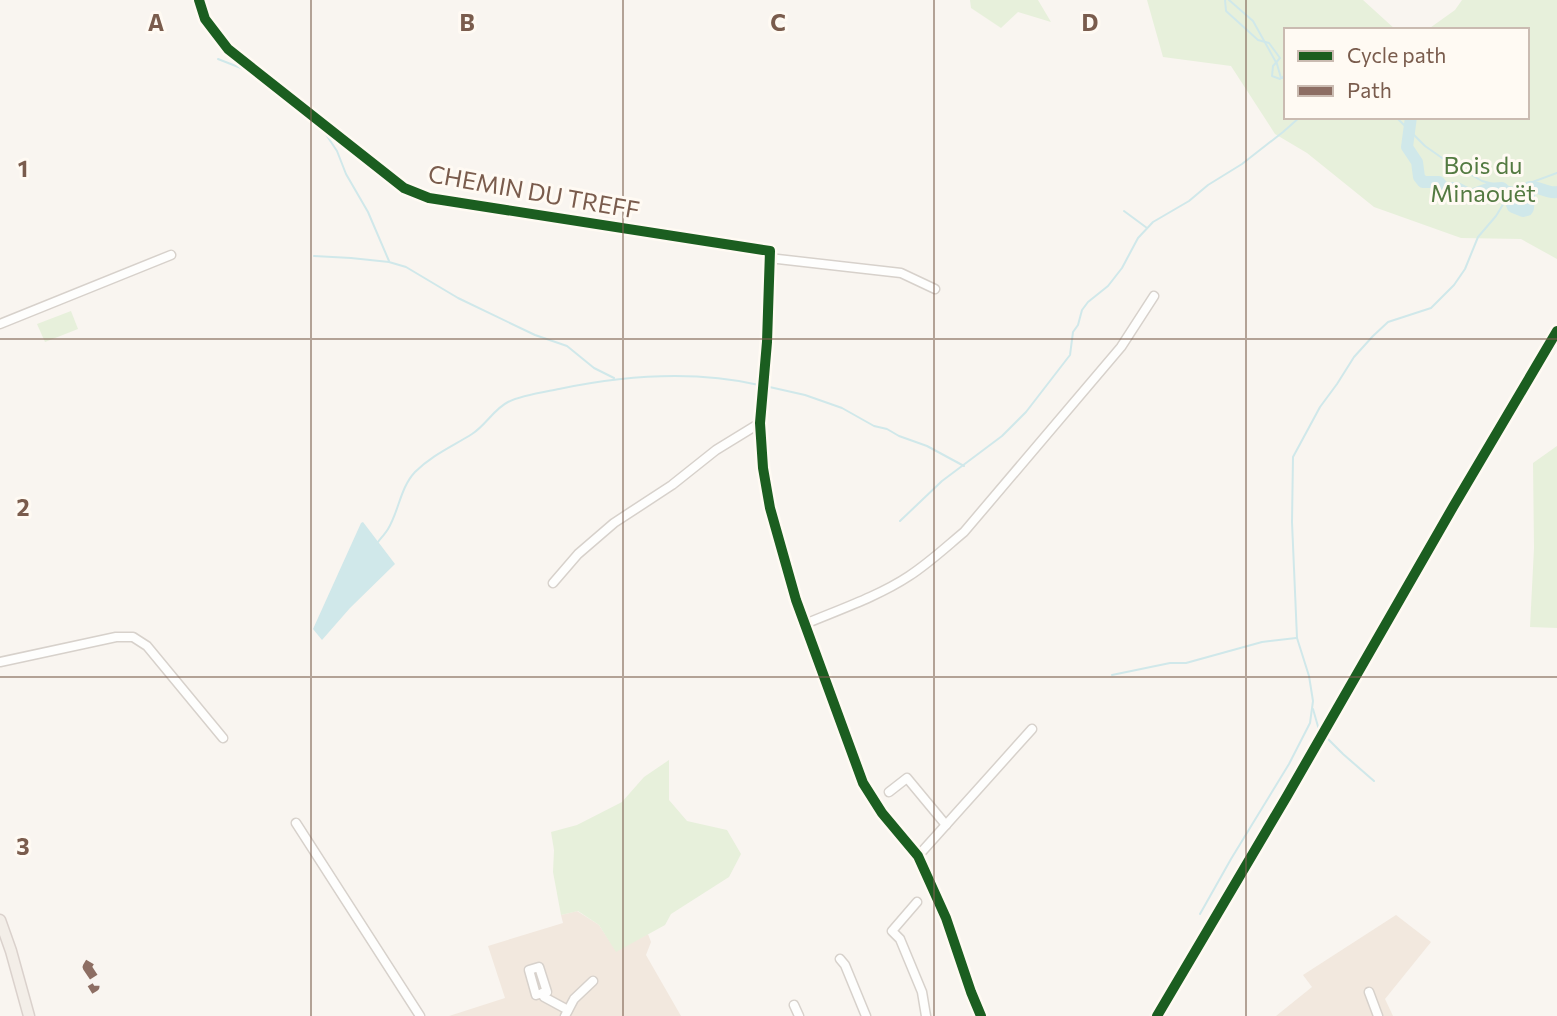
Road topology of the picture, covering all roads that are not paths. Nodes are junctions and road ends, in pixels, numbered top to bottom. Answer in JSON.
{"nodes":[{"id":1,"x":199,"y":0,"type":"edge"},
{"id":2,"x":171,"y":255,"type":"dead end"},
{"id":3,"x":770,"y":255,"type":"junction"},
{"id":4,"x":935,"y":289,"type":"dead end"},
{"id":5,"x":1154,"y":296,"type":"dead end"},
{"id":6,"x":0,"y":324,"type":"edge"},
{"id":7,"x":760,"y":423,"type":"junction"},
{"id":8,"x":552,"y":583,"type":"dead end"},
{"id":9,"x":805,"y":624,"type":"junction"},
{"id":10,"x":0,"y":662,"type":"edge"},
{"id":11,"x":1032,"y":729,"type":"dead end"},
{"id":12,"x":223,"y":738,"type":"dead end"},
{"id":13,"x":889,"y":792,"type":"dead end"},
{"id":14,"x":296,"y":823,"type":"dead end"},
{"id":15,"x":946,"y":825,"type":"junction"},
{"id":16,"x":918,"y":856,"type":"junction"},
{"id":17,"x":917,"y":902,"type":"dead end"},
{"id":18,"x":1,"y":923,"type":"edge"},
{"id":19,"x":840,"y":959,"type":"dead end"},
{"id":20,"x":593,"y":981,"type":"dead end"},
{"id":21,"x":1369,"y":992,"type":"dead end"},
{"id":22,"x":542,"y":993,"type":"dead end"},
{"id":23,"x":794,"y":1004,"type":"dead end"},
{"id":24,"x":567,"y":1013,"type":"edge"},
{"id":25,"x":29,"y":1016,"type":"edge"},
{"id":26,"x":420,"y":1016,"type":"edge"},
{"id":27,"x":799,"y":1016,"type":"edge"},
{"id":28,"x":866,"y":1016,"type":"edge"},
{"id":29,"x":926,"y":1016,"type":"edge"},
{"id":30,"x":981,"y":1016,"type":"edge"},
{"id":31,"x":1378,"y":1016,"type":"edge"}],
"edges":[{"from":1,"to":3,"type":"street","name":"CHEMIN DU TREFF"},
{"from":2,"to":6,"type":"street"},
{"from":3,"to":4,"type":"street","name":"CHEMIN DU TREFF"},
{"from":3,"to":7,"type":"street"},
{"from":5,"to":9,"type":"street"},
{"from":7,"to":8,"type":"street"},
{"from":7,"to":9,"type":"street"},
{"from":9,"to":16,"type":"street"},
{"from":10,"to":12,"type":"street"},
{"from":11,"to":15,"type":"street"},
{"from":13,"to":15,"type":"street"},
{"from":14,"to":26,"type":"street"},
{"from":15,"to":16,"type":"street"},
{"from":16,"to":30,"type":"street"},
{"from":17,"to":29,"type":"street"},
{"from":18,"to":25,"type":"main road"},
{"from":19,"to":28,"type":"street"},
{"from":20,"to":24,"type":"street"},
{"from":21,"to":31,"type":"street"},
{"from":22,"to":24,"type":"street"},
{"from":23,"to":27,"type":"street"}]}
